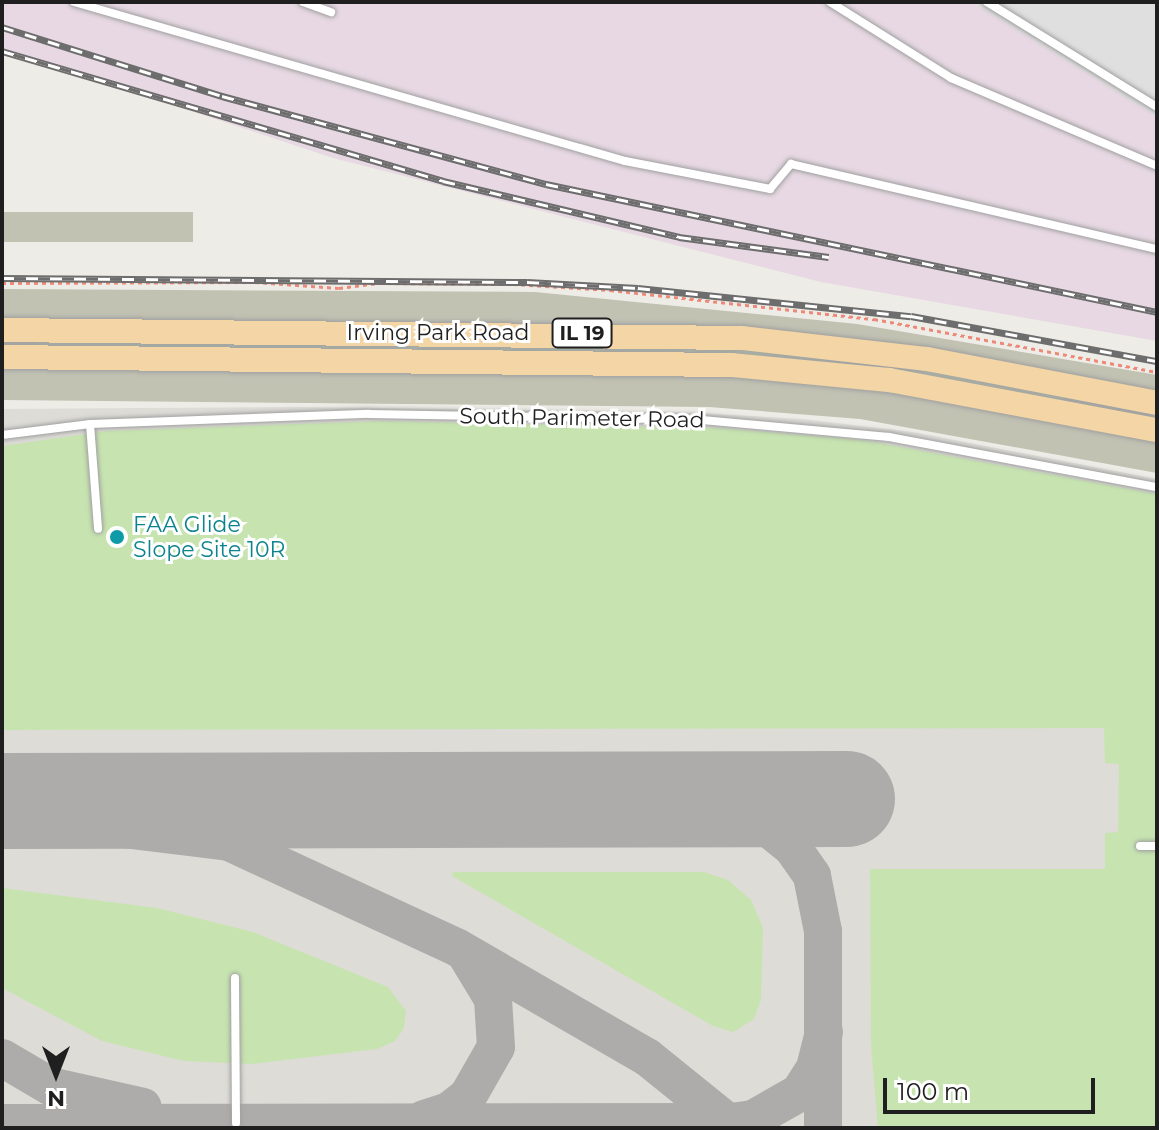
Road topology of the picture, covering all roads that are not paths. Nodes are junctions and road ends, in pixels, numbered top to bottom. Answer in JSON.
{"nodes":[{"id":1,"x":74,"y":2,"type":"edge"},
{"id":2,"x":303,"y":2,"type":"edge"},
{"id":3,"x":830,"y":2,"type":"edge"},
{"id":4,"x":987,"y":2,"type":"edge"},
{"id":5,"x":331,"y":12,"type":"dead end"},
{"id":6,"x":1157,"y":107,"type":"edge"},
{"id":7,"x":1157,"y":166,"type":"edge"},
{"id":8,"x":1157,"y":249,"type":"edge"},
{"id":9,"x":6,"y":330,"type":"edge"},
{"id":10,"x":6,"y":357,"type":"edge"},
{"id":11,"x":1095,"y":390,"type":"junction"},
{"id":12,"x":1157,"y":403,"type":"edge"},
{"id":13,"x":1089,"y":416,"type":"junction"},
{"id":14,"x":90,"y":424,"type":"junction"},
{"id":15,"x":1157,"y":430,"type":"edge"},
{"id":16,"x":2,"y":435,"type":"edge"},
{"id":17,"x":1157,"y":487,"type":"edge"},
{"id":18,"x":98,"y":529,"type":"dead end"},
{"id":19,"x":1140,"y":846,"type":"dead end"},
{"id":20,"x":1157,"y":846,"type":"edge"},
{"id":21,"x":235,"y":978,"type":"dead end"},
{"id":22,"x":236,"y":1123,"type":"dead end"}],
"edges":[{"from":1,"to":8,"type":"lane"},
{"from":2,"to":5,"type":"lane"},
{"from":3,"to":7,"type":"lane"},
{"from":4,"to":6,"type":"lane"},
{"from":9,"to":10,"type":"lane"},
{"from":9,"to":11,"type":"main road","name":"Irving Park Road","number":"IL 19"},
{"from":10,"to":13,"type":"main road","name":"Irving Park Road","number":"IL 19"},
{"from":11,"to":12,"type":"main road","name":"Irving Park Road","number":"IL 19"},
{"from":11,"to":13,"type":"lane"},
{"from":13,"to":15,"type":"main road","name":"Irving Park Road","number":"IL 19"},
{"from":14,"to":16,"type":"lane","name":"South Parimeter Road"},
{"from":14,"to":17,"type":"lane","name":"South Parimeter Road"},
{"from":14,"to":18,"type":"lane"},
{"from":19,"to":20,"type":"lane"},
{"from":21,"to":22,"type":"lane"}]}
